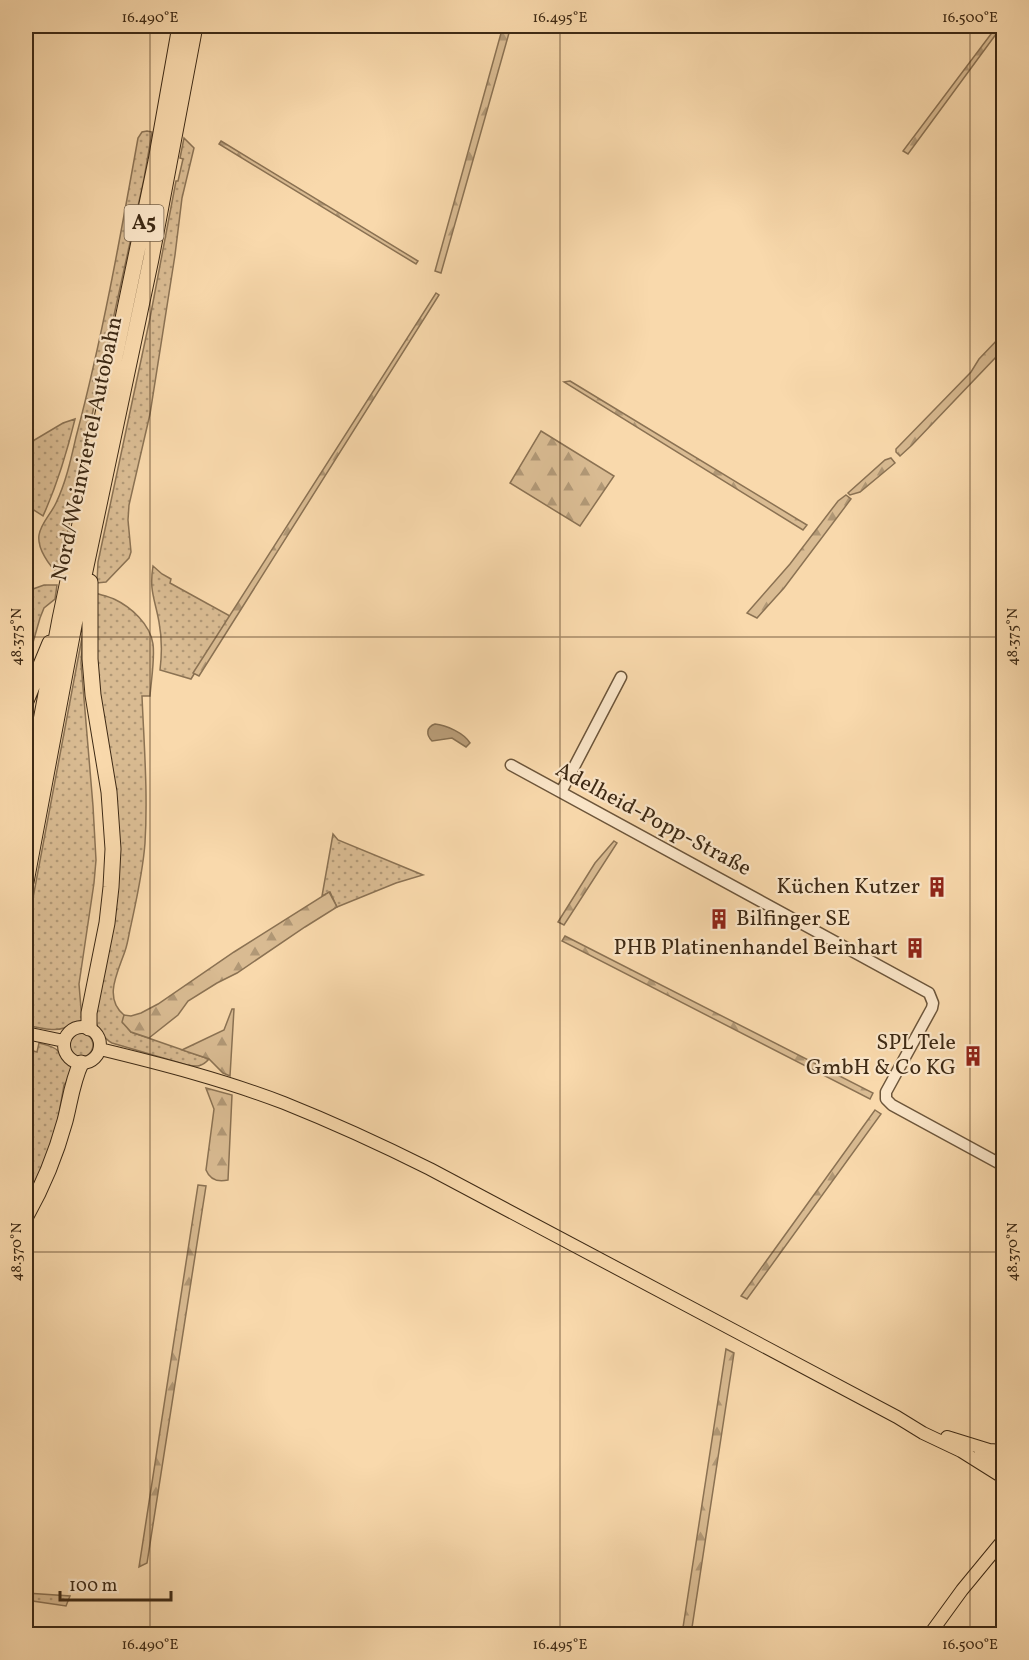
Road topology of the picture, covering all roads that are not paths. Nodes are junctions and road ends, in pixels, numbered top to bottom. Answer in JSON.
{"nodes":[{"id":1,"x":180,"y":26,"type":"edge"},
{"id":2,"x":195,"y":26,"type":"edge"},
{"id":3,"x":92,"y":538,"type":"junction"},
{"id":4,"x":60,"y":619,"type":"junction"},
{"id":5,"x":621,"y":677,"type":"dead end"},
{"id":6,"x":26,"y":701,"type":"edge"},
{"id":7,"x":511,"y":765,"type":"dead end"},
{"id":8,"x":561,"y":792,"type":"junction"},
{"id":9,"x":26,"y":801,"type":"edge"},
{"id":10,"x":26,"y":882,"type":"edge"},
{"id":11,"x":89,"y":1028,"type":"junction"},
{"id":12,"x":26,"y":1033,"type":"edge"},
{"id":13,"x":64,"y":1041,"type":"junction"},
{"id":14,"x":100,"y":1049,"type":"junction"},
{"id":15,"x":81,"y":1063,"type":"junction"},
{"id":16,"x":1004,"y":1166,"type":"edge"},
{"id":17,"x":26,"y":1216,"type":"edge"},
{"id":18,"x":897,"y":1417,"type":"junction"},
{"id":19,"x":961,"y":1451,"type":"junction"},
{"id":20,"x":1004,"y":1451,"type":"edge"},
{"id":21,"x":1004,"y":1462,"type":"edge"},
{"id":22,"x":1004,"y":1478,"type":"edge"},
{"id":23,"x":1004,"y":1534,"type":"edge"},
{"id":24,"x":1000,"y":1544,"type":"edge"},
{"id":25,"x":930,"y":1635,"type":"edge"}],
"edges":[{"from":1,"to":4,"type":"highway","name":"Nord/Weinviertel Autobahn","number":"A5"},
{"from":2,"to":3,"type":"highway","name":"Nord/Weinviertel Autobahn","number":"A5"},
{"from":3,"to":10,"type":"highway","name":"Nord/Weinviertel Autobahn","number":"A5"},
{"from":3,"to":11,"type":"highway"},
{"from":4,"to":6,"type":"highway"},
{"from":4,"to":9,"type":"highway","name":"Nord/Weinviertel Autobahn","number":"A5"},
{"from":5,"to":8,"type":"street"},
{"from":7,"to":8,"type":"street","name":"Adelheid-Popp-Straße"},
{"from":8,"to":16,"type":"street","name":"Adelheid-Popp-Straße"},
{"from":11,"to":13,"type":"main road"},
{"from":11,"to":14,"type":"main road"},
{"from":12,"to":13,"type":"main road"},
{"from":13,"to":15,"type":"main road"},
{"from":14,"to":15,"type":"main road"},
{"from":14,"to":18,"type":"main road"},
{"from":15,"to":17,"type":"highway"},
{"from":18,"to":19,"type":"main road"},
{"from":18,"to":20,"type":"main road"},
{"from":19,"to":21,"type":"main road"},
{"from":19,"to":22,"type":"main road"},
{"from":23,"to":24,"type":"main road"},
{"from":24,"to":25,"type":"main road"}]}
